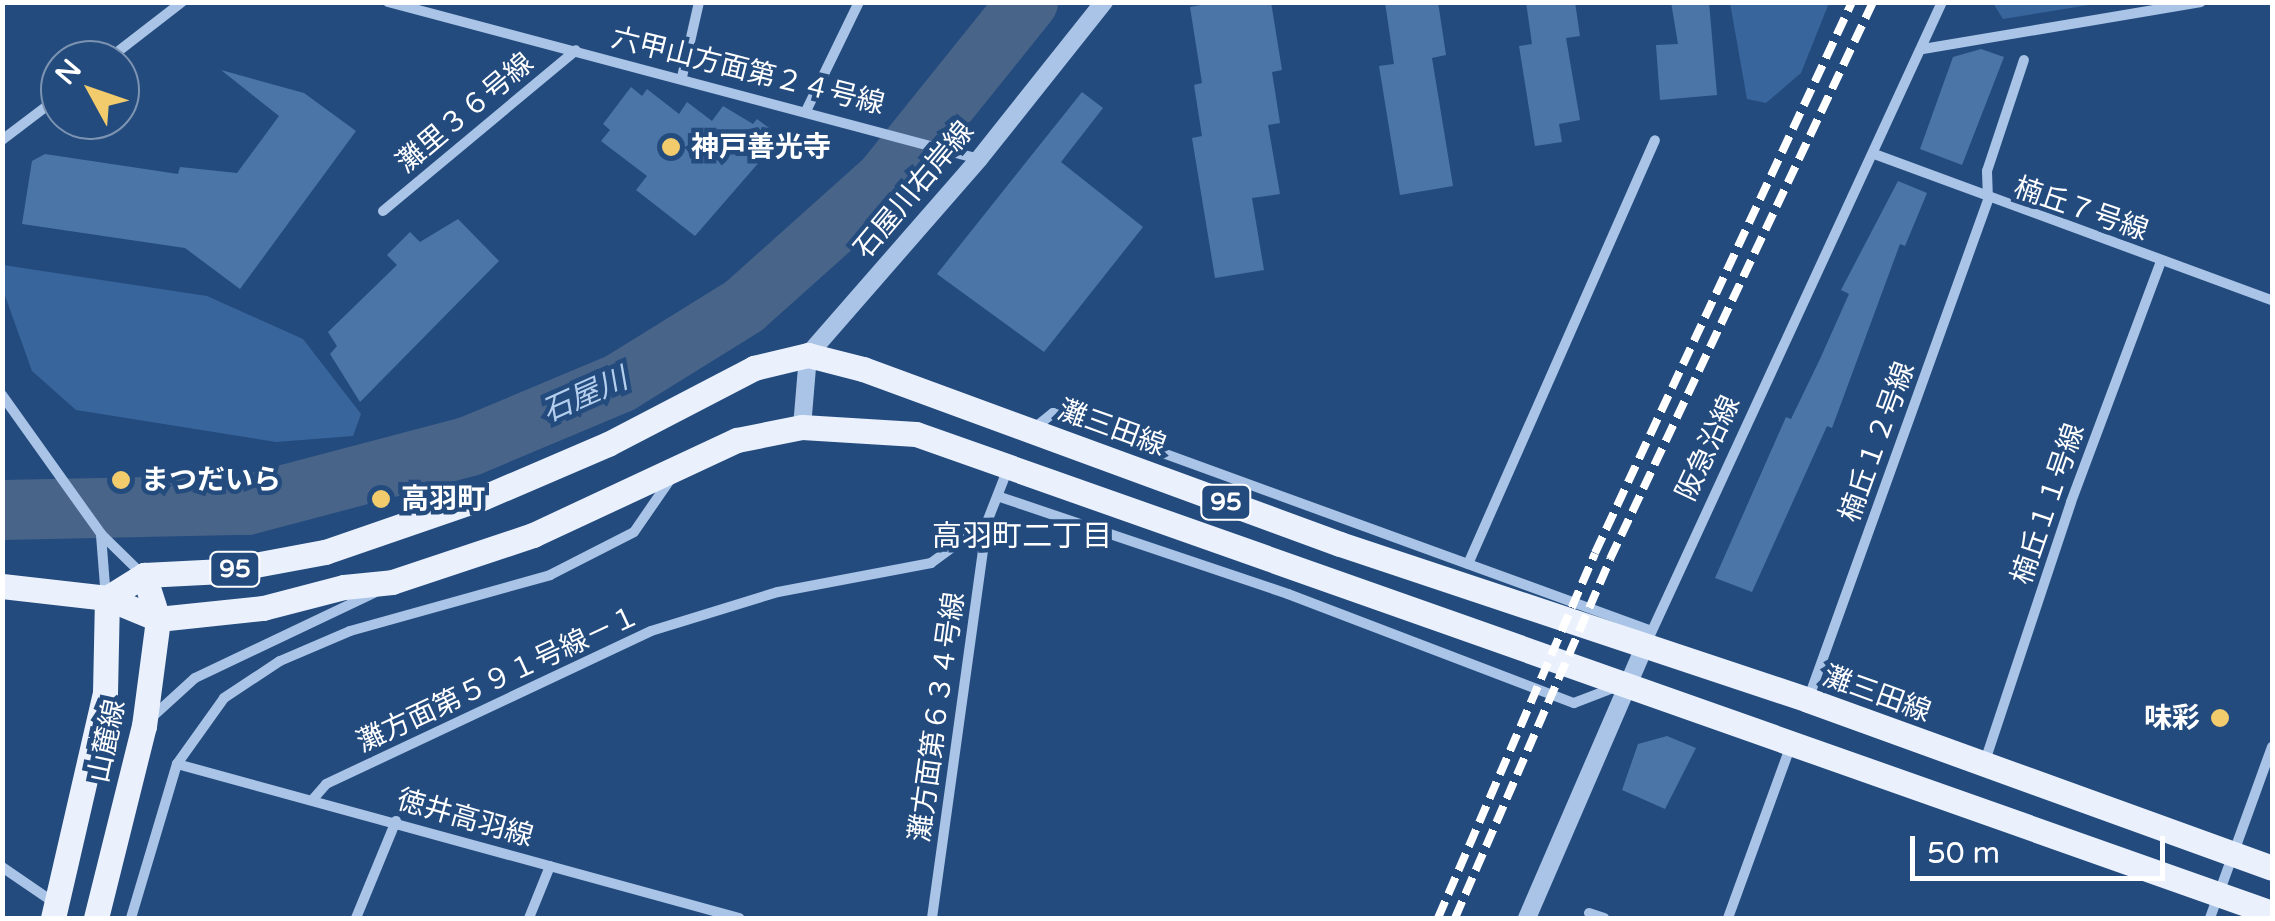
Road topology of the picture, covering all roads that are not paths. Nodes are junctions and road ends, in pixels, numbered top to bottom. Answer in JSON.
{"nodes":[{"id":1,"x":182,"y":2,"type":"edge"},
{"id":2,"x":388,"y":2,"type":"edge"},
{"id":3,"x":699,"y":2,"type":"edge"},
{"id":4,"x":859,"y":2,"type":"edge"},
{"id":5,"x":1104,"y":2,"type":"edge"},
{"id":6,"x":1942,"y":2,"type":"edge"},
{"id":7,"x":2201,"y":2,"type":"edge"},
{"id":8,"x":133,"y":40,"type":"edge"},
{"id":9,"x":1923,"y":49,"type":"junction"},
{"id":10,"x":576,"y":50,"type":"junction"},
{"id":11,"x":2024,"y":60,"type":"dead end"},
{"id":12,"x":682,"y":77,"type":"junction"},
{"id":13,"x":807,"y":109,"type":"junction"},
{"id":14,"x":40,"y":111,"type":"edge"},
{"id":15,"x":2,"y":140,"type":"edge"},
{"id":16,"x":1655,"y":140,"type":"dead end"},
{"id":17,"x":1877,"y":155,"type":"junction"},
{"id":18,"x":979,"y":159,"type":"junction"},
{"id":19,"x":1988,"y":200,"type":"junction"},
{"id":20,"x":383,"y":211,"type":"dead end"},
{"id":21,"x":2161,"y":261,"type":"junction"},
{"id":22,"x":2272,"y":300,"type":"edge"},
{"id":23,"x":808,"y":355,"type":"junction"},
{"id":24,"x":2,"y":395,"type":"edge"},
{"id":25,"x":802,"y":427,"type":"junction"},
{"id":26,"x":1032,"y":430,"type":"junction"},
{"id":27,"x":1010,"y":466,"type":"junction"},
{"id":28,"x":678,"y":469,"type":"junction"},
{"id":29,"x":1000,"y":498,"type":"junction"},
{"id":30,"x":987,"y":522,"type":"junction"},
{"id":31,"x":101,"y":534,"type":"junction"},
{"id":32,"x":1468,"y":564,"type":"junction"},
{"id":33,"x":144,"y":575,"type":"junction"},
{"id":34,"x":392,"y":582,"type":"junction"},
{"id":35,"x":2,"y":586,"type":"edge"},
{"id":36,"x":106,"y":598,"type":"junction"},
{"id":37,"x":158,"y":619,"type":"junction"},
{"id":38,"x":1648,"y":639,"type":"junction"},
{"id":39,"x":1631,"y":682,"type":"junction"},
{"id":40,"x":1808,"y":700,"type":"junction"},
{"id":41,"x":144,"y":726,"type":"junction"},
{"id":42,"x":1792,"y":742,"type":"junction"},
{"id":43,"x":2272,"y":746,"type":"edge"},
{"id":44,"x":177,"y":764,"type":"junction"},
{"id":45,"x":1984,"y":764,"type":"junction"},
{"id":46,"x":314,"y":798,"type":"junction"},
{"id":47,"x":396,"y":821,"type":"junction"},
{"id":48,"x":2231,"y":854,"type":"junction"},
{"id":49,"x":550,"y":866,"type":"junction"},
{"id":50,"x":2,"y":867,"type":"edge"},
{"id":51,"x":2272,"y":868,"type":"edge"},
{"id":52,"x":2217,"y":892,"type":"junction"},
{"id":53,"x":55,"y":912,"type":"edge"},
{"id":54,"x":1589,"y":913,"type":"dead end"},
{"id":55,"x":2272,"y":913,"type":"edge"},
{"id":56,"x":96,"y":918,"type":"edge"},
{"id":57,"x":131,"y":918,"type":"edge"},
{"id":58,"x":356,"y":918,"type":"edge"},
{"id":59,"x":529,"y":918,"type":"edge"},
{"id":60,"x":732,"y":918,"type":"edge"},
{"id":61,"x":932,"y":918,"type":"edge"},
{"id":62,"x":1527,"y":918,"type":"edge"},
{"id":63,"x":1604,"y":918,"type":"edge"},
{"id":64,"x":1728,"y":918,"type":"edge"},
{"id":65,"x":2210,"y":918,"type":"edge"}],
"edges":[{"from":1,"to":8,"type":"street"},
{"from":2,"to":10,"type":"street","name":"六甲山方面第２４号線"},
{"from":3,"to":12,"type":"street"},
{"from":4,"to":13,"type":"street"},
{"from":5,"to":18,"type":"street","name":"石屋川右岸線"},
{"from":6,"to":9,"type":"street","name":"阪急沿線"},
{"from":7,"to":9,"type":"street"},
{"from":9,"to":17,"type":"street","name":"阪急沿線"},
{"from":10,"to":12,"type":"street","name":"六甲山方面第２４号線"},
{"from":10,"to":20,"type":"street","name":"灘里３６号線"},
{"from":11,"to":19,"type":"street","name":"楠丘１２号線"},
{"from":12,"to":13,"type":"street","name":"六甲山方面第２４号線"},
{"from":13,"to":18,"type":"street","name":"六甲山方面第２４号線"},
{"from":14,"to":15,"type":"street"},
{"from":16,"to":32,"type":"street"},
{"from":17,"to":19,"type":"street","name":"楠丘７号線"},
{"from":17,"to":38,"type":"street","name":"阪急沿線"},
{"from":18,"to":23,"type":"street","name":"石屋川右岸線"},
{"from":19,"to":21,"type":"street","name":"楠丘７号線"},
{"from":19,"to":40,"type":"street","name":"楠丘１２号線"},
{"from":21,"to":22,"type":"street","name":"楠丘７号線"},
{"from":21,"to":45,"type":"street","name":"楠丘１１号線"},
{"from":23,"to":25,"type":"street"},
{"from":23,"to":26,"type":"main road","name":"灘三田線","number":"95"},
{"from":23,"to":33,"type":"main road","number":"95"},
{"from":24,"to":31,"type":"street"},
{"from":25,"to":27,"type":"main road","number":"95"},
{"from":25,"to":28,"type":"main road","number":"95"},
{"from":26,"to":32,"type":"street"},
{"from":26,"to":38,"type":"main road","name":"灘三田線","number":"95"},
{"from":27,"to":29,"type":"street","name":"灘方面第５９１号線－１"},
{"from":27,"to":39,"type":"main road","number":"95"},
{"from":28,"to":34,"type":"main road","number":"95"},
{"from":28,"to":44,"type":"street"},
{"from":29,"to":30,"type":"street","name":"灘方面第５９１号線－１"},
{"from":29,"to":39,"type":"street"},
{"from":30,"to":46,"type":"street","name":"灘方面第５９１号線－１"},
{"from":30,"to":61,"type":"street","name":"灘方面第６３４号線"},
{"from":31,"to":33,"type":"street"},
{"from":31,"to":36,"type":"street"},
{"from":32,"to":38,"type":"street"},
{"from":33,"to":36,"type":"main road","number":"95"},
{"from":33,"to":37,"type":"main road","name":"山麓線"},
{"from":34,"to":37,"type":"main road","number":"95"},
{"from":34,"to":41,"type":"street"},
{"from":35,"to":36,"type":"main road","number":"95"},
{"from":36,"to":37,"type":"main road","number":"95"},
{"from":36,"to":53,"type":"main road","name":"山麓線"},
{"from":37,"to":41,"type":"main road","name":"山麓線"},
{"from":38,"to":39,"type":"street","name":"阪急沿線"},
{"from":38,"to":40,"type":"main road","name":"灘三田線","number":"95"},
{"from":39,"to":42,"type":"main road","number":"95"},
{"from":39,"to":62,"type":"street","name":"阪急沿線"},
{"from":40,"to":45,"type":"main road","name":"灘三田線","number":"95"},
{"from":41,"to":56,"type":"main road","name":"山麓線"},
{"from":42,"to":52,"type":"main road","number":"95"},
{"from":42,"to":64,"type":"street"},
{"from":43,"to":48,"type":"street"},
{"from":44,"to":46,"type":"street","name":"徳井高羽線"},
{"from":44,"to":57,"type":"street"},
{"from":45,"to":48,"type":"main road","name":"灘三田線","number":"95"},
{"from":46,"to":47,"type":"street","name":"徳井高羽線"},
{"from":47,"to":49,"type":"street","name":"徳井高羽線"},
{"from":47,"to":58,"type":"street"},
{"from":48,"to":51,"type":"main road","name":"灘三田線","number":"95"},
{"from":48,"to":52,"type":"street"},
{"from":49,"to":59,"type":"street"},
{"from":49,"to":60,"type":"street","name":"徳井高羽線"},
{"from":50,"to":53,"type":"street"},
{"from":52,"to":55,"type":"main road","number":"95"},
{"from":52,"to":65,"type":"street"},
{"from":54,"to":63,"type":"street"}]}
